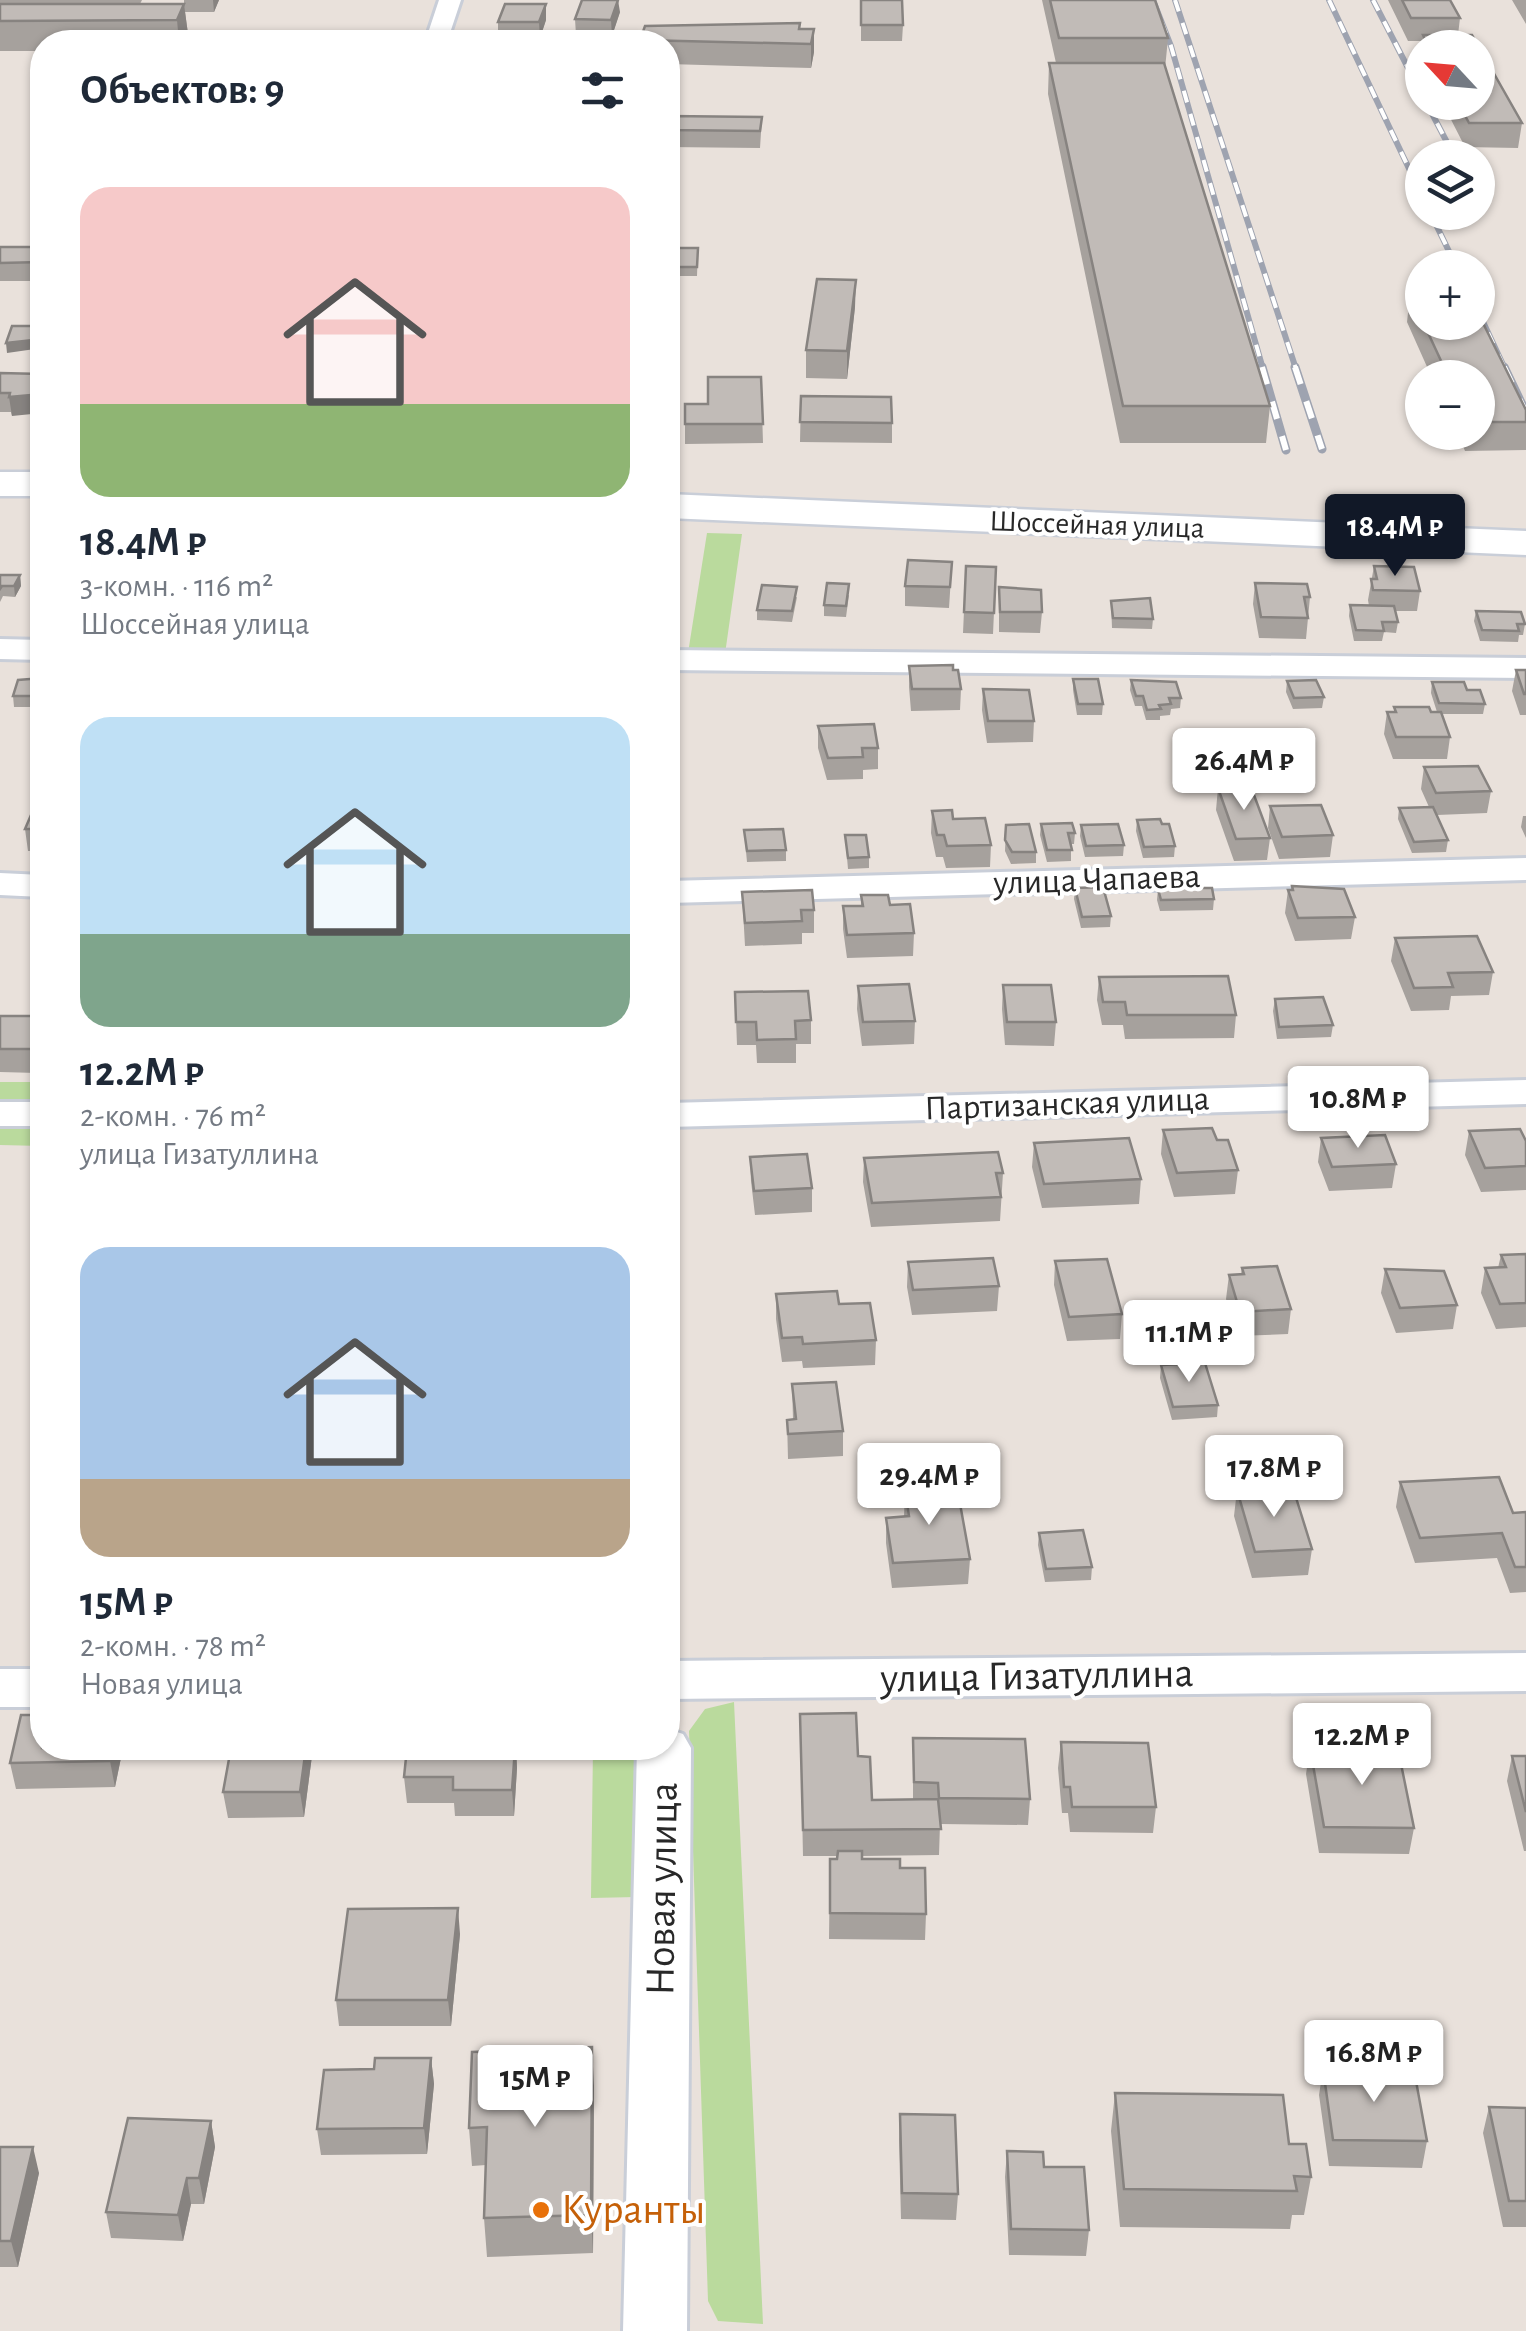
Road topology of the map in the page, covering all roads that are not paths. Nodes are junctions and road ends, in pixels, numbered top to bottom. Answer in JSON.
{"nodes":[{"id":1,"x":450,"y":0,"type":"edge"},
{"id":2,"x":440,"y":30,"type":"edge"},
{"id":3,"x":0,"y":484,"type":"edge"},
{"id":4,"x":30,"y":484,"type":"edge"},
{"id":5,"x":680,"y":507,"type":"edge"},
{"id":6,"x":1526,"y":543,"type":"edge"},
{"id":7,"x":0,"y":649,"type":"edge"},
{"id":8,"x":30,"y":650,"type":"edge"},
{"id":9,"x":680,"y":660,"type":"edge"},
{"id":10,"x":1526,"y":668,"type":"edge"},
{"id":11,"x":1526,"y":868,"type":"edge"},
{"id":12,"x":0,"y":884,"type":"edge"},
{"id":13,"x":30,"y":885,"type":"edge"},
{"id":14,"x":680,"y":892,"type":"edge"},
{"id":15,"x":1526,"y":1092,"type":"edge"},
{"id":16,"x":0,"y":1114,"type":"edge"},
{"id":17,"x":30,"y":1114,"type":"edge"},
{"id":18,"x":680,"y":1115,"type":"edge"},
{"id":19,"x":1526,"y":1672,"type":"edge"},
{"id":20,"x":680,"y":1680,"type":"edge"},
{"id":21,"x":0,"y":1688,"type":"edge"},
{"id":22,"x":30,"y":1688,"type":"edge"},
{"id":23,"x":664,"y":1760,"type":"edge"},
{"id":24,"x":655,"y":2331,"type":"edge"}],
"edges":[{"from":1,"to":2,"type":"street"},
{"from":3,"to":4,"type":"main road"},
{"from":5,"to":6,"type":"main road","name":"Шоссейная улица"},
{"from":7,"to":8,"type":"street"},
{"from":9,"to":10,"type":"street"},
{"from":11,"to":14,"type":"street","name":"улица Чапаева"},
{"from":12,"to":13,"type":"street"},
{"from":15,"to":18,"type":"street","name":"Партизанская улица"},
{"from":16,"to":17,"type":"street"},
{"from":19,"to":20,"type":"street","name":"улица Гизатуллина"},
{"from":21,"to":22,"type":"street"},
{"from":23,"to":24,"type":"street","name":"Новая улица"}]}
